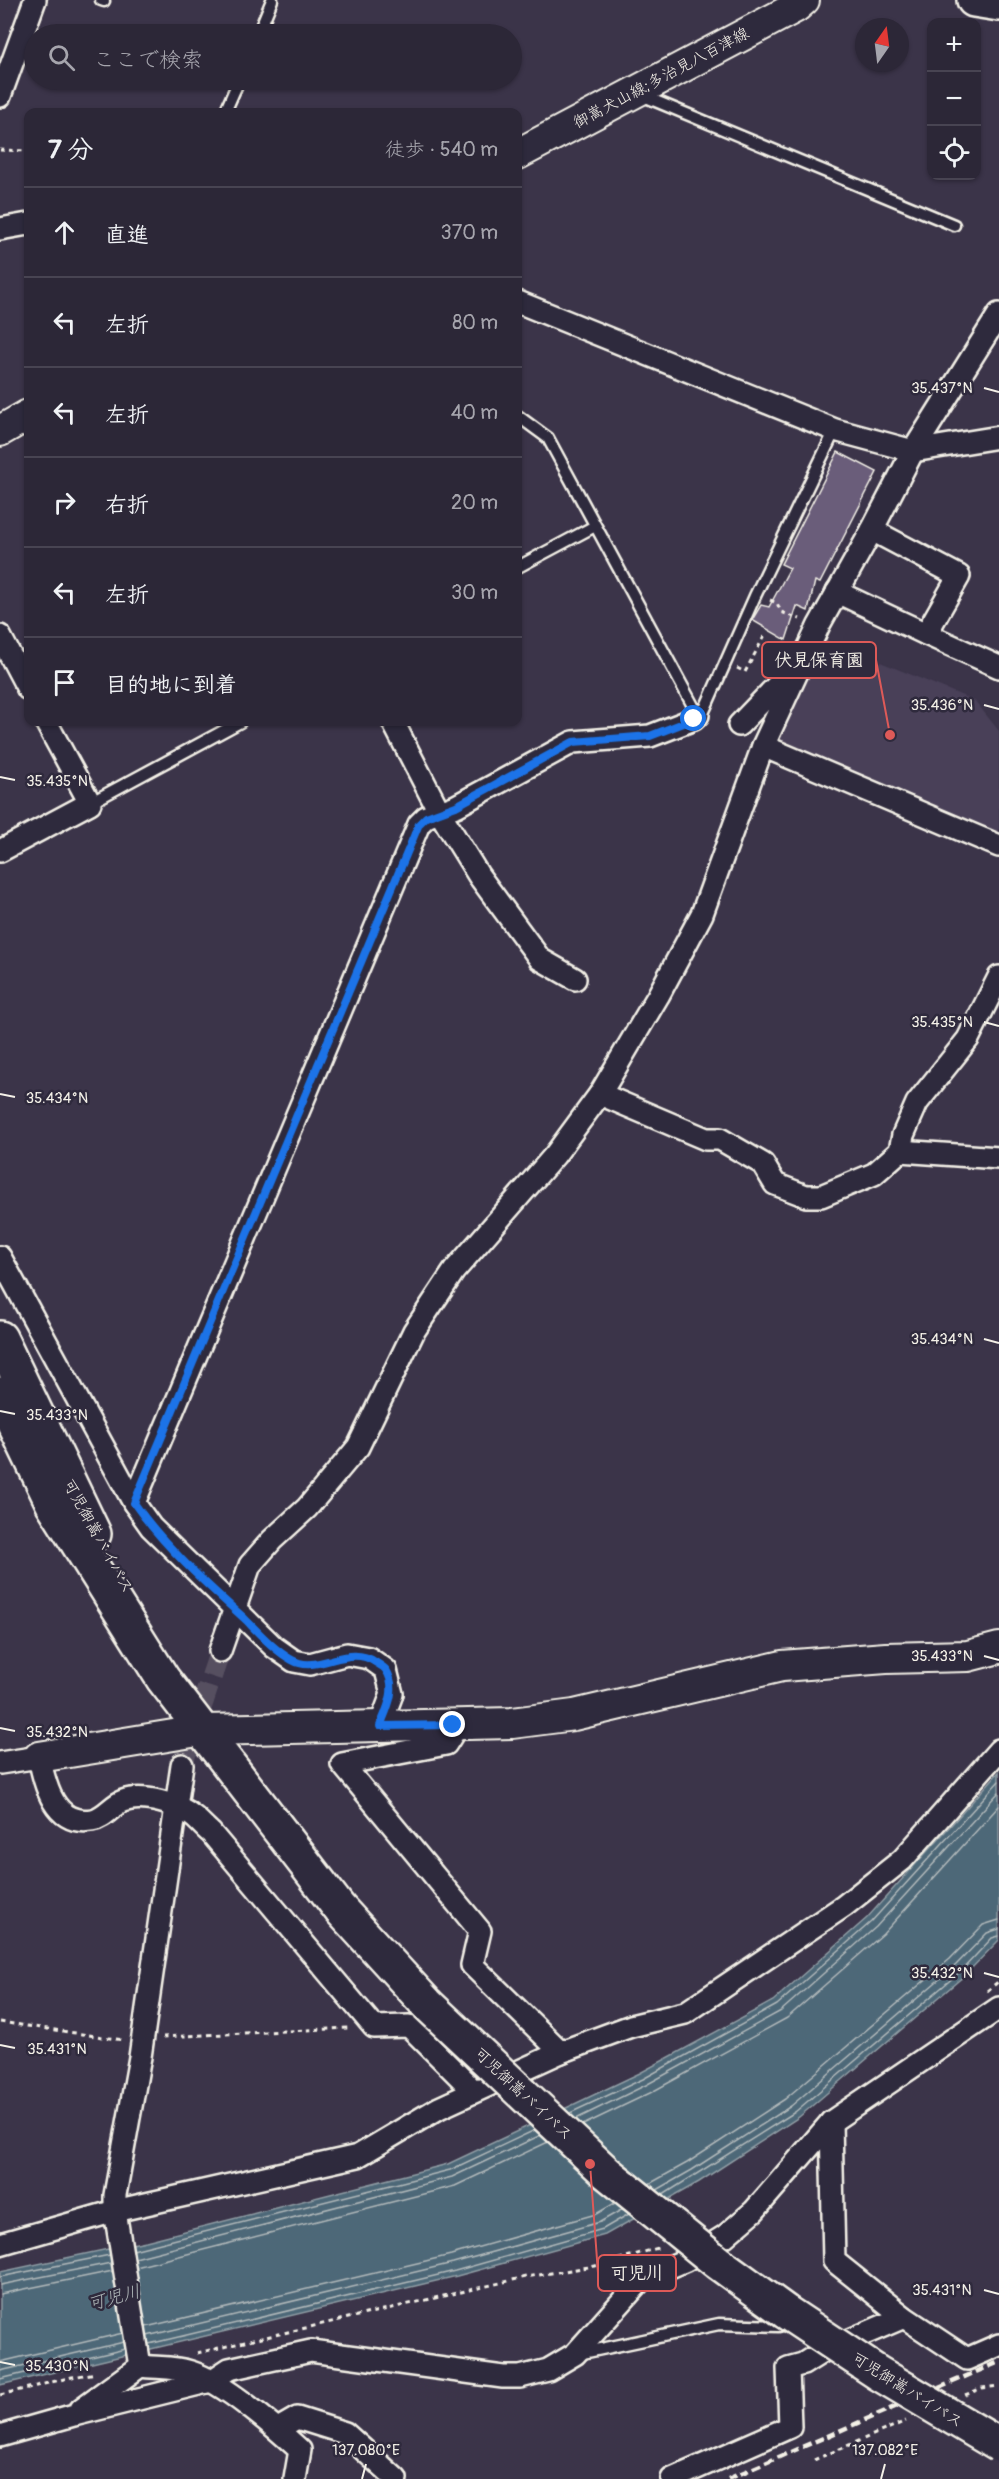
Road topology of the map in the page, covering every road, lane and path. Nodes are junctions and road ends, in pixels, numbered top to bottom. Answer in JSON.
{"nodes":[{"id":1,"x":35,"y":0,"type":"edge"},
{"id":2,"x":272,"y":0,"type":"edge"},
{"id":3,"x":804,"y":0,"type":"edge"},
{"id":4,"x":974,"y":0,"type":"edge"},
{"id":5,"x":999,"y":4,"type":"edge"},
{"id":6,"x":26,"y":24,"type":"edge"},
{"id":7,"x":262,"y":24,"type":"edge"},
{"id":8,"x":24,"y":30,"type":"edge"},
{"id":9,"x":235,"y":90,"type":"edge"},
{"id":10,"x":635,"y":91,"type":"junction"},
{"id":11,"x":0,"y":96,"type":"edge"},
{"id":12,"x":227,"y":108,"type":"edge"},
{"id":13,"x":0,"y":150,"type":"edge"},
{"id":14,"x":24,"y":151,"type":"edge"},
{"id":15,"x":522,"y":152,"type":"edge"},
{"id":16,"x":24,"y":225,"type":"edge"},
{"id":17,"x":954,"y":225,"type":"dead end"},
{"id":18,"x":0,"y":228,"type":"edge"},
{"id":19,"x":522,"y":304,"type":"edge"},
{"id":20,"x":999,"y":314,"type":"edge"},
{"id":21,"x":24,"y":417,"type":"edge"},
{"id":22,"x":522,"y":419,"type":"edge"},
{"id":23,"x":835,"y":430,"type":"junction"},
{"id":24,"x":0,"y":431,"type":"edge"},
{"id":25,"x":999,"y":437,"type":"edge"},
{"id":26,"x":913,"y":450,"type":"junction"},
{"id":27,"x":595,"y":526,"type":"junction"},
{"id":28,"x":872,"y":530,"type":"junction"},
{"id":29,"x":522,"y":565,"type":"edge"},
{"id":30,"x":837,"y":592,"type":"junction"},
{"id":31,"x":755,"y":596,"type":"junction"},
{"id":32,"x":819,"y":625,"type":"junction"},
{"id":33,"x":926,"y":634,"type":"junction"},
{"id":34,"x":765,"y":635,"type":"dead end"},
{"id":35,"x":2,"y":643,"type":"edge"},
{"id":36,"x":803,"y":659,"type":"junction"},
{"id":37,"x":724,"y":663,"type":"junction"},
{"id":38,"x":999,"y":667,"type":"edge"},
{"id":39,"x":24,"y":682,"type":"edge"},
{"id":40,"x":698,"y":715,"type":"junction"},
{"id":41,"x":738,"y":725,"type":"dead end"},
{"id":42,"x":48,"y":726,"type":"edge"},
{"id":43,"x":233,"y":726,"type":"edge"},
{"id":44,"x":395,"y":726,"type":"edge"},
{"id":45,"x":763,"y":746,"type":"junction"},
{"id":46,"x":90,"y":803,"type":"junction"},
{"id":47,"x":440,"y":813,"type":"junction"},
{"id":48,"x":999,"y":846,"type":"edge"},
{"id":49,"x":0,"y":851,"type":"edge"},
{"id":50,"x":999,"y":978,"type":"edge"},
{"id":51,"x":575,"y":979,"type":"dead end"},
{"id":52,"x":993,"y":1002,"type":"edge"},
{"id":53,"x":600,"y":1094,"type":"junction"},
{"id":54,"x":900,"y":1151,"type":"junction"},
{"id":55,"x":999,"y":1158,"type":"edge"},
{"id":56,"x":0,"y":1257,"type":"edge"},
{"id":57,"x":0,"y":1338,"type":"edge"},
{"id":58,"x":0,"y":1394,"type":"edge"},
{"id":59,"x":134,"y":1503,"type":"junction"},
{"id":60,"x":234,"y":1610,"type":"junction"},
{"id":61,"x":999,"y":1648,"type":"edge"},
{"id":62,"x":220,"y":1651,"type":"tunnel mouth"},
{"id":63,"x":453,"y":1725,"type":"junction"},
{"id":64,"x":380,"y":1726,"type":"junction"},
{"id":65,"x":204,"y":1730,"type":"junction"},
{"id":66,"x":999,"y":1750,"type":"edge"},
{"id":67,"x":39,"y":1757,"type":"junction"},
{"id":68,"x":0,"y":1763,"type":"edge"},
{"id":69,"x":182,"y":1765,"type":"tunnel mouth"},
{"id":70,"x":176,"y":1807,"type":"junction"},
{"id":71,"x":999,"y":1981,"type":"edge"},
{"id":72,"x":991,"y":2002,"type":"edge"},
{"id":73,"x":0,"y":2022,"type":"edge"},
{"id":74,"x":374,"y":2027,"type":"junction"},
{"id":75,"x":142,"y":2038,"type":"junction"},
{"id":76,"x":561,"y":2052,"type":"junction"},
{"id":77,"x":474,"y":2091,"type":"junction"},
{"id":78,"x":831,"y":2122,"type":"junction"},
{"id":79,"x":116,"y":2221,"type":"junction"},
{"id":80,"x":0,"y":2244,"type":"edge"},
{"id":81,"x":663,"y":2247,"type":"dead end"},
{"id":82,"x":904,"y":2317,"type":"junction"},
{"id":83,"x":778,"y":2326,"type":"joint"},
{"id":84,"x":999,"y":2345,"type":"edge"},
{"id":85,"x":822,"y":2352,"type":"junction"},
{"id":86,"x":197,"y":2353,"type":"dead end"},
{"id":87,"x":575,"y":2354,"type":"junction"},
{"id":88,"x":140,"y":2366,"type":"junction"},
{"id":89,"x":211,"y":2381,"type":"junction"},
{"id":90,"x":0,"y":2395,"type":"edge"},
{"id":91,"x":74,"y":2415,"type":"junction"},
{"id":92,"x":278,"y":2429,"type":"junction"},
{"id":93,"x":0,"y":2436,"type":"edge"},
{"id":94,"x":999,"y":2445,"type":"edge"},
{"id":95,"x":295,"y":2479,"type":"edge"},
{"id":96,"x":396,"y":2479,"type":"edge"},
{"id":97,"x":672,"y":2479,"type":"edge"}],
"edges":[{"from":1,"to":6,"type":"street"},
{"from":2,"to":7,"type":"lane"},
{"from":3,"to":10,"type":"street","name":"御嵩犬山線;多治見八百津線"},
{"from":4,"to":5,"type":"highway"},
{"from":8,"to":11,"type":"street"},
{"from":9,"to":12,"type":"lane"},
{"from":10,"to":15,"type":"street","name":"御嵩犬山線;多治見八百津線"},
{"from":10,"to":17,"type":"lane"},
{"from":13,"to":14,"type":"path"},
{"from":16,"to":18,"type":"street"},
{"from":19,"to":23,"type":"street"},
{"from":20,"to":26,"type":"street"},
{"from":21,"to":24,"type":"street"},
{"from":22,"to":27,"type":"lane"},
{"from":23,"to":26,"type":"street"},
{"from":23,"to":31,"type":"lane"},
{"from":25,"to":26,"type":"street"},
{"from":26,"to":28,"type":"street"},
{"from":27,"to":29,"type":"lane"},
{"from":27,"to":40,"type":"lane"},
{"from":28,"to":30,"type":"street"},
{"from":28,"to":33,"type":"street"},
{"from":30,"to":32,"type":"street"},
{"from":30,"to":33,"type":"street"},
{"from":31,"to":32,"type":"path"},
{"from":31,"to":37,"type":"lane"},
{"from":32,"to":36,"type":"street"},
{"from":33,"to":38,"type":"street"},
{"from":34,"to":37,"type":"path"},
{"from":35,"to":39,"type":"street"},
{"from":36,"to":41,"type":"street"},
{"from":36,"to":45,"type":"street"},
{"from":37,"to":40,"type":"lane"},
{"from":40,"to":47,"type":"street"},
{"from":42,"to":46,"type":"street"},
{"from":43,"to":46,"type":"lane"},
{"from":44,"to":47,"type":"street"},
{"from":45,"to":48,"type":"street"},
{"from":45,"to":53,"type":"street"},
{"from":46,"to":49,"type":"street"},
{"from":47,"to":51,"type":"street"},
{"from":47,"to":59,"type":"street"},
{"from":50,"to":52,"type":"street"},
{"from":52,"to":54,"type":"street"},
{"from":53,"to":54,"type":"street"},
{"from":53,"to":60,"type":"street"},
{"from":54,"to":55,"type":"street"},
{"from":56,"to":59,"type":"street"},
{"from":57,"to":65,"type":"highway","name":"可児御嵩バイパス"},
{"from":58,"to":65,"type":"highway","name":"可児御嵩バイパス"},
{"from":59,"to":60,"type":"street"},
{"from":60,"to":62,"type":"street"},
{"from":60,"to":64,"type":"street"},
{"from":61,"to":63,"type":"street"},
{"from":63,"to":64,"type":"street"},
{"from":63,"to":76,"type":"street"},
{"from":64,"to":65,"type":"street"},
{"from":65,"to":67,"type":"street"},
{"from":65,"to":94,"type":"highway","name":"可児御嵩バイパス","bridge":true},
{"from":66,"to":76,"type":"street"},
{"from":67,"to":68,"type":"street"},
{"from":67,"to":70,"type":"street"},
{"from":69,"to":70,"type":"street"},
{"from":70,"to":74,"type":"street"},
{"from":70,"to":75,"type":"street"},
{"from":71,"to":72,"type":"path"},
{"from":72,"to":78,"type":"street"},
{"from":73,"to":75,"type":"path"},
{"from":74,"to":75,"type":"path"},
{"from":74,"to":77,"type":"street"},
{"from":75,"to":79,"type":"street"},
{"from":76,"to":77,"type":"street"},
{"from":77,"to":79,"type":"street"},
{"from":78,"to":82,"type":"street"},
{"from":78,"to":87,"type":"street"},
{"from":79,"to":80,"type":"street"},
{"from":79,"to":88,"type":"street"},
{"from":81,"to":86,"type":"path"},
{"from":82,"to":84,"type":"street"},
{"from":82,"to":85,"type":"street"},
{"from":83,"to":85,"type":"street"},
{"from":83,"to":87,"type":"lane"},
{"from":85,"to":97,"type":"street"},
{"from":87,"to":89,"type":"street"},
{"from":88,"to":89,"type":"street"},
{"from":88,"to":90,"type":"path"},
{"from":88,"to":91,"type":"street"},
{"from":89,"to":91,"type":"street"},
{"from":89,"to":92,"type":"street"},
{"from":91,"to":93,"type":"street"},
{"from":92,"to":95,"type":"street"},
{"from":92,"to":96,"type":"street"}]}
